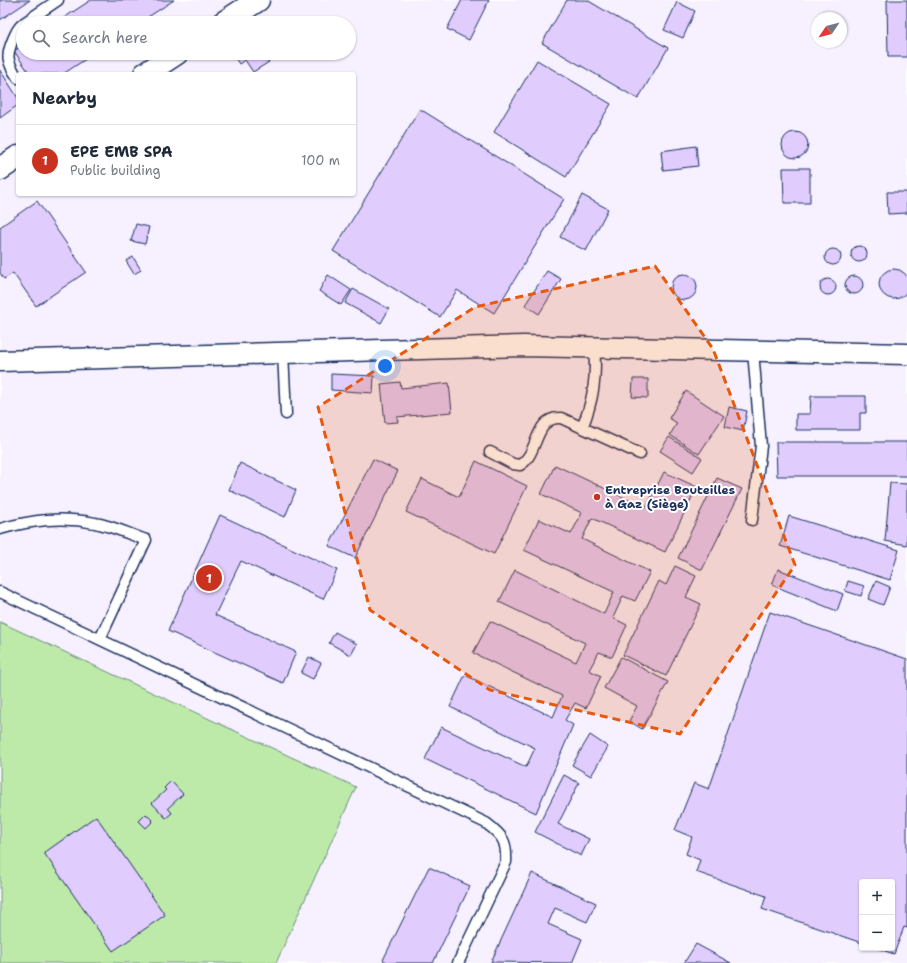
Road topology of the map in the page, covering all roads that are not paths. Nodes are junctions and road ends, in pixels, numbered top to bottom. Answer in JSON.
{"nodes":[{"id":1,"x":58,"y":0,"type":"edge"},
{"id":2,"x":258,"y":0,"type":"edge"},
{"id":3,"x":34,"y":16,"type":"edge"},
{"id":4,"x":234,"y":16,"type":"edge"},
{"id":5,"x":16,"y":34,"type":"edge"},
{"id":6,"x":166,"y":60,"type":"edge"},
{"id":7,"x":148,"y":72,"type":"edge"},
{"id":8,"x":16,"y":75,"type":"edge"},
{"id":9,"x":16,"y":158,"type":"edge"},
{"id":10,"x":0,"y":169,"type":"edge"},
{"id":11,"x":594,"y":348,"type":"junction"},
{"id":12,"x":753,"y":351,"type":"junction"},
{"id":13,"x":283,"y":353,"type":"junction"},
{"id":14,"x":907,"y":354,"type":"edge"},
{"id":15,"x":0,"y":361,"type":"edge"},
{"id":16,"x":286,"y":414,"type":"dead end"},
{"id":17,"x":582,"y":428,"type":"junction"},
{"id":18,"x":490,"y":452,"type":"dead end"},
{"id":19,"x":640,"y":454,"type":"dead end"},
{"id":20,"x":752,"y":520,"type":"dead end"},
{"id":21,"x":0,"y":529,"type":"edge"},
{"id":22,"x":0,"y":592,"type":"edge"},
{"id":23,"x":100,"y":639,"type":"junction"},
{"id":24,"x":458,"y":963,"type":"edge"}],
"edges":[{"from":1,"to":3,"type":"lane"},
{"from":2,"to":4,"type":"main road"},
{"from":5,"to":8,"type":"lane"},
{"from":6,"to":7,"type":"main road"},
{"from":9,"to":10,"type":"main road"},
{"from":11,"to":12,"type":"street"},
{"from":11,"to":13,"type":"street"},
{"from":11,"to":17,"type":"lane"},
{"from":12,"to":14,"type":"street"},
{"from":12,"to":20,"type":"lane"},
{"from":13,"to":15,"type":"street"},
{"from":13,"to":16,"type":"lane"},
{"from":17,"to":18,"type":"lane"},
{"from":17,"to":19,"type":"lane"},
{"from":21,"to":23,"type":"lane"},
{"from":22,"to":23,"type":"lane"},
{"from":23,"to":24,"type":"lane"}]}
